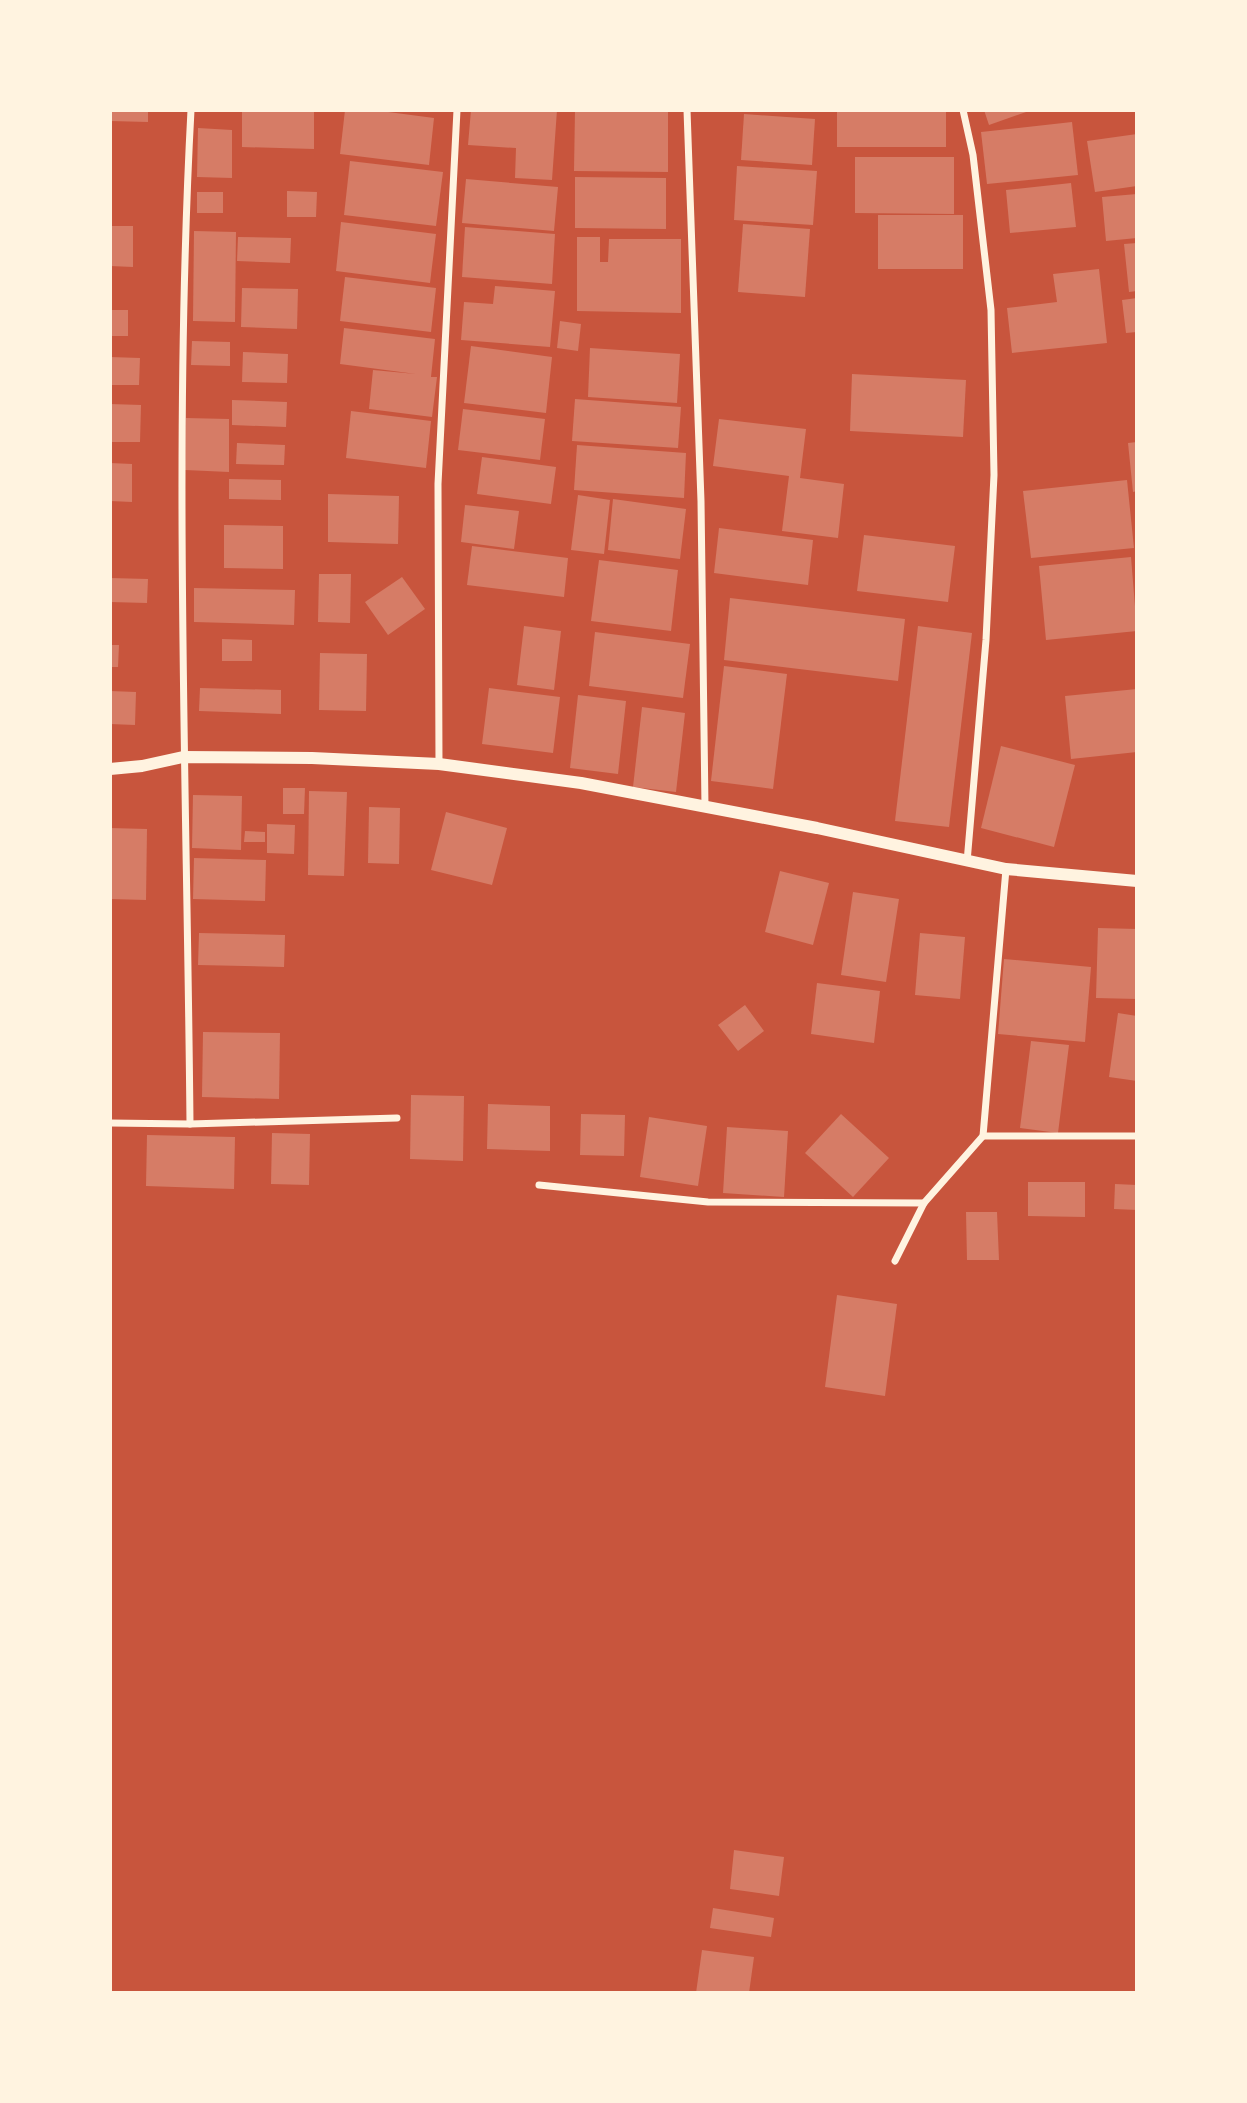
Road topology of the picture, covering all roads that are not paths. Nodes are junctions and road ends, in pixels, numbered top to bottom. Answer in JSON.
{"nodes":[{"id":1,"x":191,"y":110,"type":"edge"},
{"id":2,"x":457,"y":110,"type":"edge"},
{"id":3,"x":687,"y":110,"type":"edge"},
{"id":4,"x":964,"y":110,"type":"edge"},
{"id":5,"x":183,"y":757,"type":"junction"},
{"id":6,"x":439,"y":764,"type":"junction"},
{"id":7,"x":110,"y":769,"type":"edge"},
{"id":8,"x":705,"y":807,"type":"junction"},
{"id":9,"x":967,"y":862,"type":"junction"},
{"id":10,"x":1006,"y":869,"type":"junction"},
{"id":11,"x":1137,"y":881,"type":"edge"},
{"id":12,"x":397,"y":1118,"type":"dead end"},
{"id":13,"x":110,"y":1124,"type":"edge"},
{"id":14,"x":190,"y":1124,"type":"junction"},
{"id":15,"x":983,"y":1136,"type":"junction"},
{"id":16,"x":1137,"y":1136,"type":"edge"},
{"id":17,"x":539,"y":1185,"type":"dead end"},
{"id":18,"x":924,"y":1203,"type":"junction"},
{"id":19,"x":895,"y":1261,"type":"dead end"}],
"edges":[{"from":1,"to":5,"type":"street"},
{"from":2,"to":6,"type":"street"},
{"from":3,"to":8,"type":"street"},
{"from":4,"to":9,"type":"street"},
{"from":5,"to":6,"type":"street"},
{"from":5,"to":7,"type":"street"},
{"from":5,"to":14,"type":"street"},
{"from":6,"to":8,"type":"street"},
{"from":8,"to":9,"type":"street"},
{"from":9,"to":10,"type":"street"},
{"from":10,"to":11,"type":"street"},
{"from":10,"to":15,"type":"street"},
{"from":12,"to":14,"type":"street"},
{"from":13,"to":14,"type":"street"},
{"from":15,"to":16,"type":"street"},
{"from":15,"to":18,"type":"street"},
{"from":17,"to":18,"type":"street"},
{"from":18,"to":19,"type":"street"}]}
